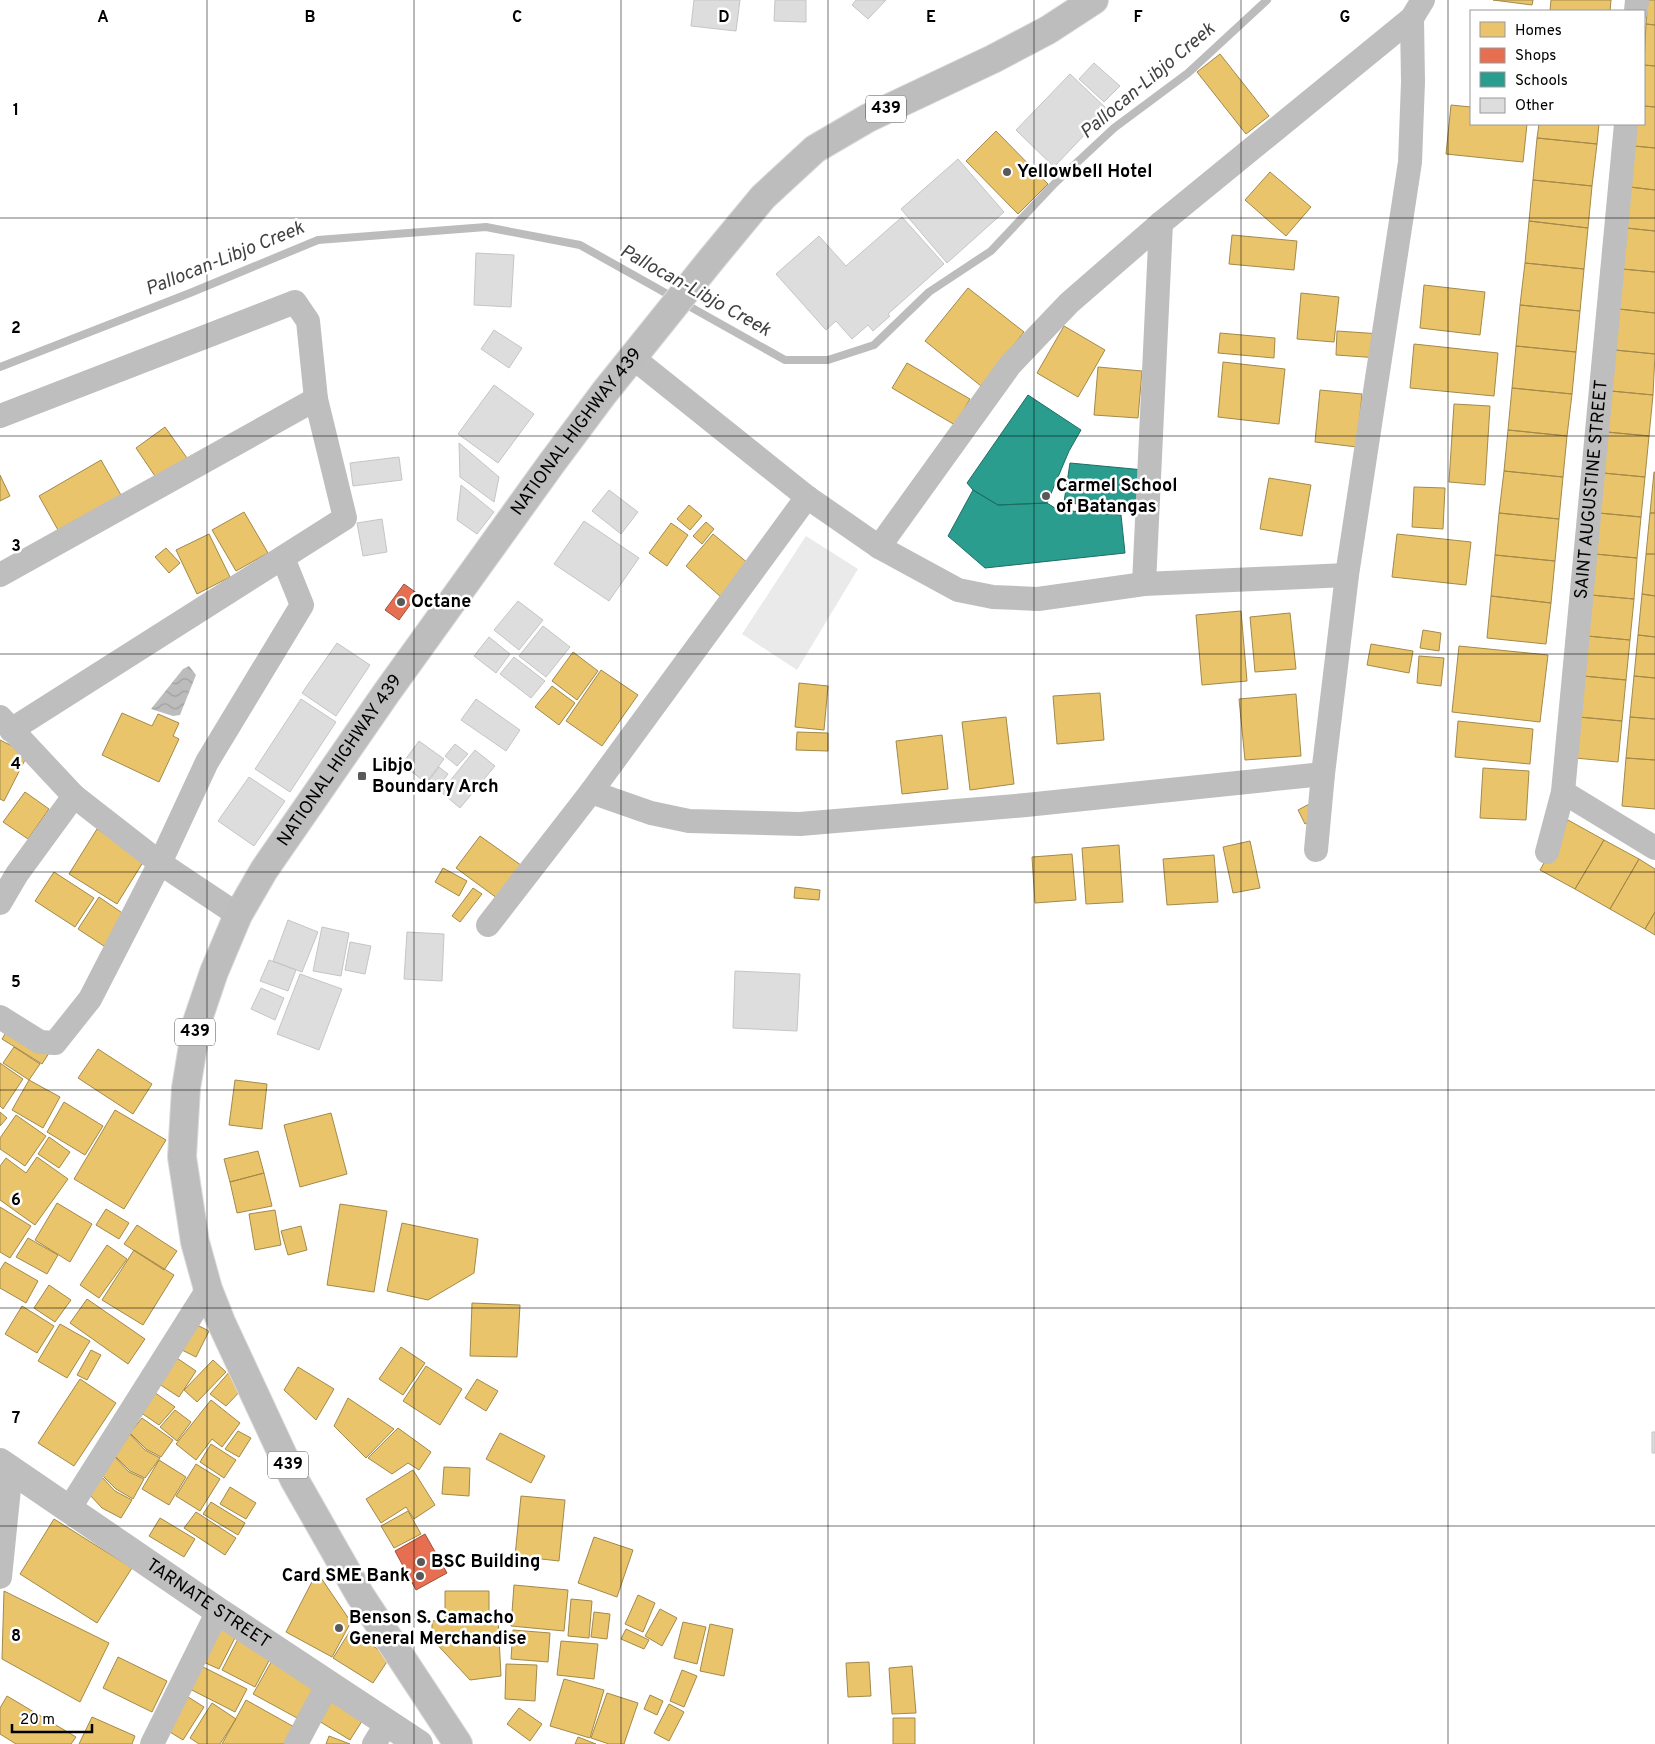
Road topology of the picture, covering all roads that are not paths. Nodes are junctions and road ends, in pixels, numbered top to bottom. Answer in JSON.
{"nodes":[{"id":1,"x":1094,"y":0,"type":"edge"},
{"id":2,"x":1418,"y":9,"type":"edge"},
{"id":3,"x":1626,"y":125,"type":"edge"},
{"id":4,"x":1160,"y":223,"type":"junction"},
{"id":5,"x":632,"y":357,"type":"junction"},
{"id":6,"x":316,"y":399,"type":"junction"},
{"id":7,"x":0,"y":416,"type":"edge"},
{"id":8,"x":807,"y":497,"type":"junction"},
{"id":9,"x":879,"y":547,"type":"junction"},
{"id":10,"x":283,"y":558,"type":"junction"},
{"id":11,"x":0,"y":575,"type":"edge"},
{"id":12,"x":1347,"y":575,"type":"junction"},
{"id":13,"x":1144,"y":584,"type":"junction"},
{"id":14,"x":5,"y":723,"type":"edge"},
{"id":15,"x":1323,"y":774,"type":"junction"},
{"id":16,"x":591,"y":792,"type":"junction"},
{"id":17,"x":1562,"y":792,"type":"junction"},
{"id":18,"x":74,"y":796,"type":"junction"},
{"id":19,"x":1655,"y":848,"type":"edge"},
{"id":20,"x":1316,"y":850,"type":"dead end"},
{"id":21,"x":1547,"y":852,"type":"dead end"},
{"id":22,"x":160,"y":862,"type":"junction"},
{"id":23,"x":8,"y":868,"type":"edge"},
{"id":24,"x":0,"y":903,"type":"edge"},
{"id":25,"x":238,"y":915,"type":"junction"},
{"id":26,"x":488,"y":925,"type":"dead end"},
{"id":27,"x":0,"y":1016,"type":"edge"},
{"id":28,"x":208,"y":1289,"type":"junction"},
{"id":29,"x":6,"y":1466,"type":"edge"},
{"id":30,"x":69,"y":1509,"type":"junction"},
{"id":31,"x":0,"y":1577,"type":"edge"},
{"id":32,"x":218,"y":1610,"type":"junction"},
{"id":33,"x":328,"y":1684,"type":"junction"},
{"id":34,"x":380,"y":1734,"type":"edge"},
{"id":35,"x":152,"y":1744,"type":"edge"},
{"id":36,"x":296,"y":1744,"type":"edge"},
{"id":37,"x":419,"y":1744,"type":"edge"},
{"id":38,"x":458,"y":1744,"type":"edge"}],
"edges":[{"from":1,"to":5,"type":"main road","name":"NATIONAL HIGHWAY 439","number":"439"},
{"from":2,"to":4,"type":"street"},
{"from":2,"to":12,"type":"street"},
{"from":3,"to":17,"type":"street","name":"SAINT AUGUSTINE STREET"},
{"from":4,"to":9,"type":"street"},
{"from":4,"to":13,"type":"street"},
{"from":5,"to":8,"type":"street"},
{"from":5,"to":25,"type":"main road","name":"NATIONAL HIGHWAY 439","number":"439"},
{"from":6,"to":7,"type":"street"},
{"from":6,"to":10,"type":"street"},
{"from":6,"to":11,"type":"street"},
{"from":8,"to":9,"type":"street"},
{"from":8,"to":16,"type":"street"},
{"from":9,"to":13,"type":"street"},
{"from":10,"to":14,"type":"street"},
{"from":10,"to":22,"type":"street"},
{"from":12,"to":13,"type":"street"},
{"from":12,"to":15,"type":"street"},
{"from":14,"to":18,"type":"street"},
{"from":15,"to":16,"type":"street"},
{"from":15,"to":20,"type":"street"},
{"from":16,"to":26,"type":"street"},
{"from":17,"to":19,"type":"street"},
{"from":17,"to":21,"type":"street","name":"SAINT AUGUSTINE STREET"},
{"from":18,"to":22,"type":"street"},
{"from":18,"to":23,"type":"street"},
{"from":22,"to":25,"type":"street"},
{"from":22,"to":27,"type":"street"},
{"from":23,"to":24,"type":"street"},
{"from":25,"to":28,"type":"main road","name":"NATIONAL HIGHWAY 439","number":"439"},
{"from":28,"to":30,"type":"street"},
{"from":28,"to":38,"type":"main road","name":"NATIONAL HIGHWAY 439","number":"439"},
{"from":29,"to":30,"type":"street","name":"TARNATE STREET"},
{"from":29,"to":31,"type":"street"},
{"from":30,"to":32,"type":"street","name":"TARNATE STREET"},
{"from":32,"to":33,"type":"street","name":"TARNATE STREET"},
{"from":32,"to":35,"type":"street"},
{"from":33,"to":34,"type":"street","name":"TARNATE STREET"},
{"from":33,"to":36,"type":"street"},
{"from":34,"to":37,"type":"street","name":"TARNATE STREET"}]}
